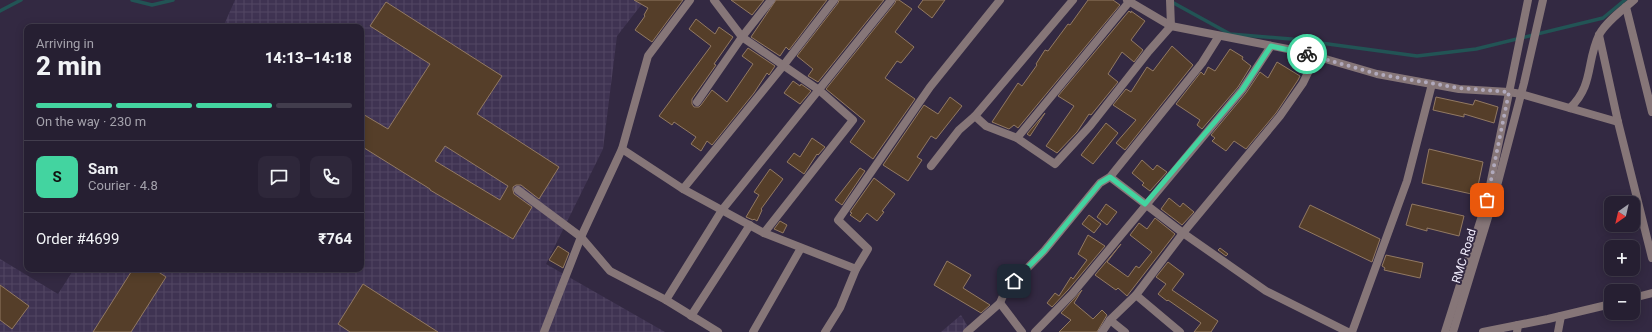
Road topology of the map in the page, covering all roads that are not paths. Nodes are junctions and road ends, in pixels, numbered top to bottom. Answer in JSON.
{"nodes":[{"id":1,"x":690,"y":0,"type":"edge"},
{"id":2,"x":714,"y":0,"type":"edge"},
{"id":3,"x":771,"y":0,"type":"edge"},
{"id":4,"x":834,"y":0,"type":"edge"},
{"id":5,"x":891,"y":0,"type":"edge"},
{"id":6,"x":1000,"y":0,"type":"edge"},
{"id":7,"x":1073,"y":0,"type":"edge"},
{"id":8,"x":1170,"y":0,"type":"edge"},
{"id":9,"x":1528,"y":0,"type":"edge"},
{"id":10,"x":1544,"y":0,"type":"edge"},
{"id":11,"x":1634,"y":0,"type":"edge"},
{"id":12,"x":1128,"y":1,"type":"edge"},
{"id":13,"x":1626,"y":7,"type":"junction"},
{"id":14,"x":1171,"y":26,"type":"junction"},
{"id":15,"x":1599,"y":34,"type":"junction"},
{"id":16,"x":1219,"y":36,"type":"junction"},
{"id":17,"x":742,"y":37,"type":"junction"},
{"id":18,"x":1271,"y":46,"type":"junction"},
{"id":19,"x":1316,"y":56,"type":"junction"},
{"id":20,"x":783,"y":66,"type":"junction"},
{"id":21,"x":1432,"y":84,"type":"junction"},
{"id":22,"x":819,"y":90,"type":"junction"},
{"id":23,"x":1509,"y":92,"type":"junction"},
{"id":24,"x":1522,"y":94,"type":"junction"},
{"id":25,"x":697,"y":102,"type":"dead end"},
{"id":26,"x":1570,"y":108,"type":"junction"},
{"id":27,"x":1652,"y":112,"type":"edge"},
{"id":28,"x":975,"y":116,"type":"junction"},
{"id":29,"x":1618,"y":122,"type":"junction"},
{"id":30,"x":1017,"y":138,"type":"junction"},
{"id":31,"x":622,"y":149,"type":"junction"},
{"id":32,"x":931,"y":166,"type":"dead end"},
{"id":33,"x":1110,"y":177,"type":"junction"},
{"id":34,"x":683,"y":189,"type":"junction"},
{"id":35,"x":518,"y":190,"type":"dead end"},
{"id":36,"x":1145,"y":204,"type":"junction"},
{"id":37,"x":722,"y":210,"type":"junction"},
{"id":38,"x":750,"y":225,"type":"junction"},
{"id":39,"x":764,"y":233,"type":"junction"},
{"id":40,"x":1183,"y":233,"type":"junction"},
{"id":41,"x":581,"y":237,"type":"junction"},
{"id":42,"x":801,"y":248,"type":"junction"},
{"id":43,"x":1652,"y":258,"type":"edge"},
{"id":44,"x":856,"y":269,"type":"junction"},
{"id":45,"x":1652,"y":293,"type":"edge"},
{"id":46,"x":1136,"y":295,"type":"junction"},
{"id":47,"x":1640,"y":296,"type":"edge"},
{"id":48,"x":666,"y":300,"type":"junction"},
{"id":49,"x":1000,"y":303,"type":"junction"},
{"id":50,"x":1604,"y":306,"type":"edge"},
{"id":51,"x":691,"y":316,"type":"junction"},
{"id":52,"x":1561,"y":316,"type":"junction"},
{"id":53,"x":1110,"y":320,"type":"junction"},
{"id":54,"x":1518,"y":329,"type":"edge"},
{"id":55,"x":544,"y":332,"type":"edge"},
{"id":56,"x":718,"y":332,"type":"edge"},
{"id":57,"x":752,"y":332,"type":"edge"},
{"id":58,"x":825,"y":332,"type":"edge"},
{"id":59,"x":967,"y":332,"type":"edge"},
{"id":60,"x":1022,"y":332,"type":"edge"},
{"id":61,"x":1035,"y":332,"type":"edge"},
{"id":62,"x":1102,"y":332,"type":"edge"},
{"id":63,"x":1125,"y":332,"type":"edge"},
{"id":64,"x":1180,"y":332,"type":"edge"},
{"id":65,"x":1348,"y":332,"type":"edge"},
{"id":66,"x":1352,"y":332,"type":"edge"},
{"id":67,"x":1445,"y":332,"type":"edge"},
{"id":68,"x":1453,"y":332,"type":"edge"},
{"id":69,"x":1483,"y":332,"type":"edge"},
{"id":70,"x":1558,"y":332,"type":"edge"}],
"edges":[{"from":1,"to":31,"type":"street"},
{"from":2,"to":17,"type":"street"},
{"from":3,"to":17,"type":"street"},
{"from":4,"to":20,"type":"street"},
{"from":5,"to":22,"type":"street"},
{"from":6,"to":44,"type":"street"},
{"from":7,"to":28,"type":"street"},
{"from":8,"to":14,"type":"street"},
{"from":9,"to":23,"type":"street","name":"RMC Road"},
{"from":10,"to":24,"type":"street","name":"RMC Road"},
{"from":11,"to":13,"type":"street"},
{"from":12,"to":14,"type":"street"},
{"from":12,"to":30,"type":"street"},
{"from":13,"to":15,"type":"street"},
{"from":13,"to":27,"type":"street"},
{"from":14,"to":16,"type":"street"},
{"from":14,"to":30,"type":"street"},
{"from":15,"to":26,"type":"street"},
{"from":15,"to":29,"type":"street"},
{"from":16,"to":18,"type":"street"},
{"from":16,"to":33,"type":"street"},
{"from":17,"to":20,"type":"street"},
{"from":17,"to":25,"type":"street"},
{"from":18,"to":19,"type":"street"},
{"from":18,"to":36,"type":"street"},
{"from":19,"to":21,"type":"street"},
{"from":19,"to":40,"type":"street"},
{"from":20,"to":22,"type":"street"},
{"from":20,"to":34,"type":"street"},
{"from":21,"to":23,"type":"street"},
{"from":21,"to":66,"type":"street"},
{"from":22,"to":37,"type":"street"},
{"from":22,"to":39,"type":"street"},
{"from":23,"to":24,"type":"street"},
{"from":23,"to":67,"type":"street","name":"RMC Road"},
{"from":24,"to":26,"type":"street"},
{"from":24,"to":68,"type":"street","name":"RMC Road"},
{"from":26,"to":29,"type":"street"},
{"from":28,"to":30,"type":"street"},
{"from":28,"to":32,"type":"street"},
{"from":29,"to":43,"type":"street"},
{"from":31,"to":34,"type":"street"},
{"from":31,"to":41,"type":"street"},
{"from":33,"to":36,"type":"street"},
{"from":33,"to":49,"type":"street"},
{"from":34,"to":37,"type":"street"},
{"from":35,"to":41,"type":"street"},
{"from":36,"to":40,"type":"street"},
{"from":36,"to":61,"type":"street"},
{"from":37,"to":38,"type":"street"},
{"from":37,"to":48,"type":"street"},
{"from":38,"to":39,"type":"street"},
{"from":38,"to":51,"type":"street"},
{"from":39,"to":42,"type":"street"},
{"from":40,"to":46,"type":"street"},
{"from":40,"to":65,"type":"street"},
{"from":41,"to":48,"type":"street"},
{"from":41,"to":55,"type":"street"},
{"from":42,"to":44,"type":"street"},
{"from":42,"to":57,"type":"street"},
{"from":44,"to":58,"type":"street"},
{"from":45,"to":47,"type":"street"},
{"from":46,"to":53,"type":"street"},
{"from":46,"to":64,"type":"street"},
{"from":48,"to":51,"type":"street"},
{"from":49,"to":59,"type":"street"},
{"from":49,"to":60,"type":"street"},
{"from":50,"to":52,"type":"street"},
{"from":51,"to":56,"type":"street"},
{"from":52,"to":54,"type":"street"},
{"from":52,"to":70,"type":"street"},
{"from":53,"to":62,"type":"street"},
{"from":53,"to":63,"type":"street"},
{"from":54,"to":69,"type":"street"}]}
